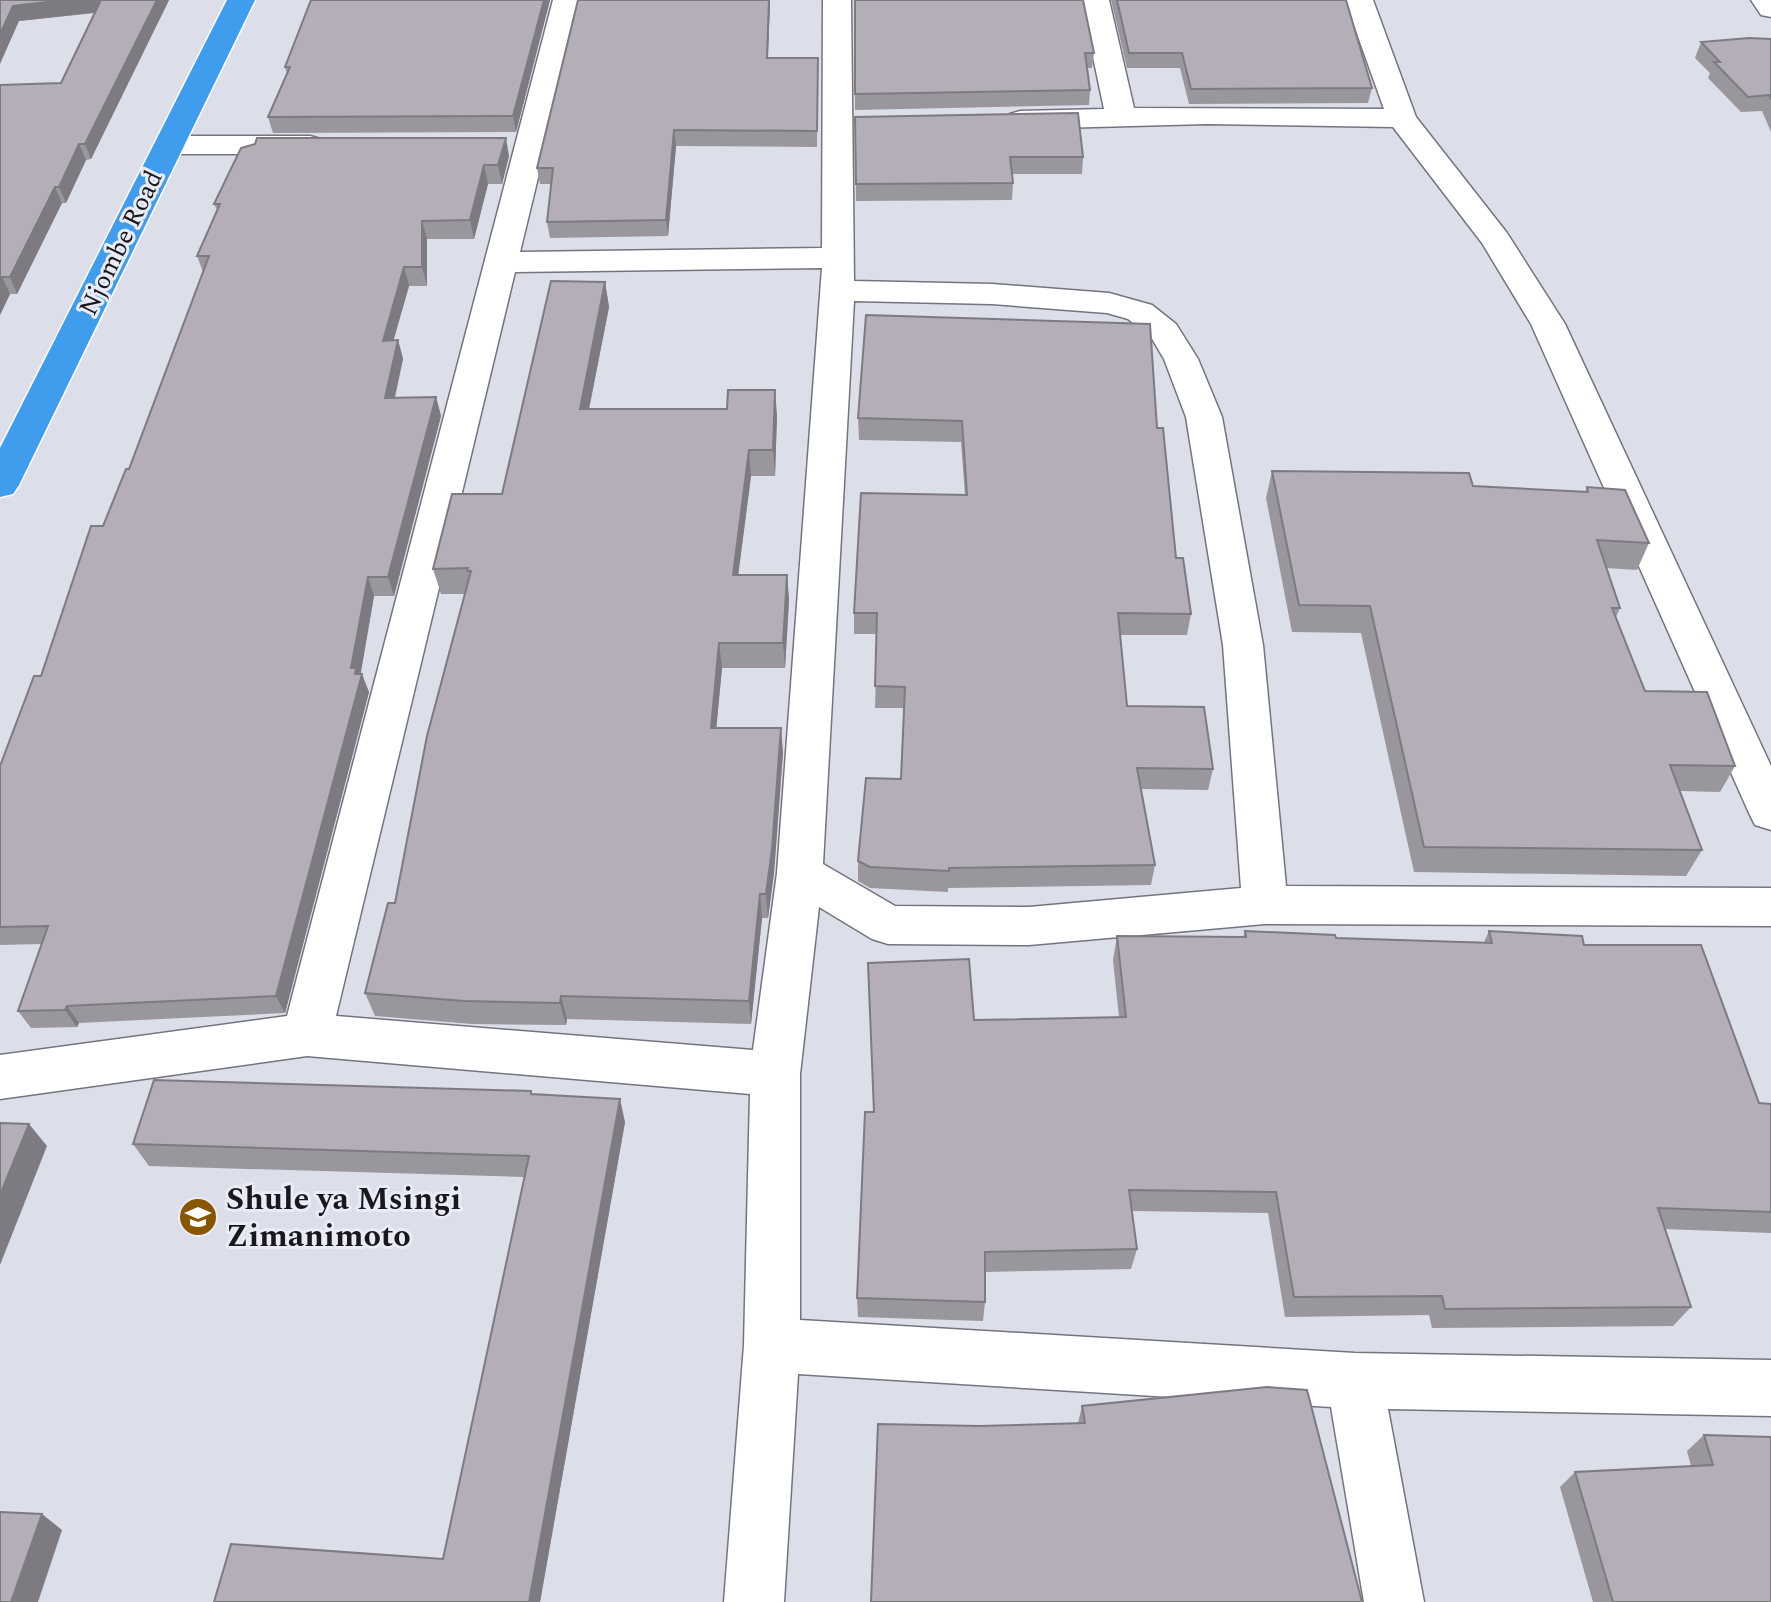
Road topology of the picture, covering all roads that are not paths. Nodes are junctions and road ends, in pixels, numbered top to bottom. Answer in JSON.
{"nodes":[{"id":1,"x":241,"y":0,"type":"edge"},
{"id":2,"x":567,"y":0,"type":"edge"},
{"id":3,"x":837,"y":0,"type":"edge"},
{"id":4,"x":1095,"y":0,"type":"edge"},
{"id":5,"x":1359,"y":0,"type":"edge"},
{"id":6,"x":1765,"y":0,"type":"edge"},
{"id":7,"x":1771,"y":9,"type":"edge"},
{"id":8,"x":1121,"y":118,"type":"junction"},
{"id":9,"x":1402,"y":118,"type":"junction"},
{"id":10,"x":994,"y":120,"type":"edge"},
{"id":11,"x":169,"y":145,"type":"junction"},
{"id":12,"x":343,"y":145,"type":"edge"},
{"id":13,"x":503,"y":262,"type":"junction"},
{"id":14,"x":837,"y":274,"type":"junction"},
{"id":15,"x":0,"y":485,"type":"edge"},
{"id":16,"x":1771,"y":813,"type":"edge"},
{"id":17,"x":800,"y":873,"type":"junction"},
{"id":18,"x":1265,"y":905,"type":"junction"},
{"id":19,"x":1771,"y":907,"type":"edge"},
{"id":20,"x":307,"y":1035,"type":"junction"},
{"id":21,"x":775,"y":1074,"type":"junction"},
{"id":22,"x":0,"y":1077,"type":"edge"},
{"id":23,"x":772,"y":1345,"type":"junction"},
{"id":24,"x":1355,"y":1381,"type":"junction"},
{"id":25,"x":1771,"y":1388,"type":"edge"},
{"id":26,"x":754,"y":1602,"type":"edge"},
{"id":27,"x":1394,"y":1602,"type":"edge"}],
"edges":[{"from":1,"to":11,"type":"highway","name":"Njombe Road"},
{"from":2,"to":13,"type":"street"},
{"from":3,"to":14,"type":"street"},
{"from":4,"to":8,"type":"street"},
{"from":5,"to":9,"type":"street"},
{"from":6,"to":7,"type":"street"},
{"from":8,"to":9,"type":"street"},
{"from":8,"to":10,"type":"street"},
{"from":9,"to":16,"type":"street"},
{"from":11,"to":12,"type":"street"},
{"from":11,"to":15,"type":"highway","name":"Njombe Road"},
{"from":13,"to":14,"type":"street"},
{"from":13,"to":20,"type":"street"},
{"from":14,"to":17,"type":"street"},
{"from":14,"to":18,"type":"street"},
{"from":17,"to":18,"type":"street"},
{"from":17,"to":21,"type":"street"},
{"from":18,"to":19,"type":"street"},
{"from":20,"to":21,"type":"street"},
{"from":20,"to":22,"type":"street"},
{"from":21,"to":23,"type":"street"},
{"from":23,"to":24,"type":"street"},
{"from":23,"to":26,"type":"street"},
{"from":24,"to":25,"type":"street"},
{"from":24,"to":27,"type":"street"}]}
